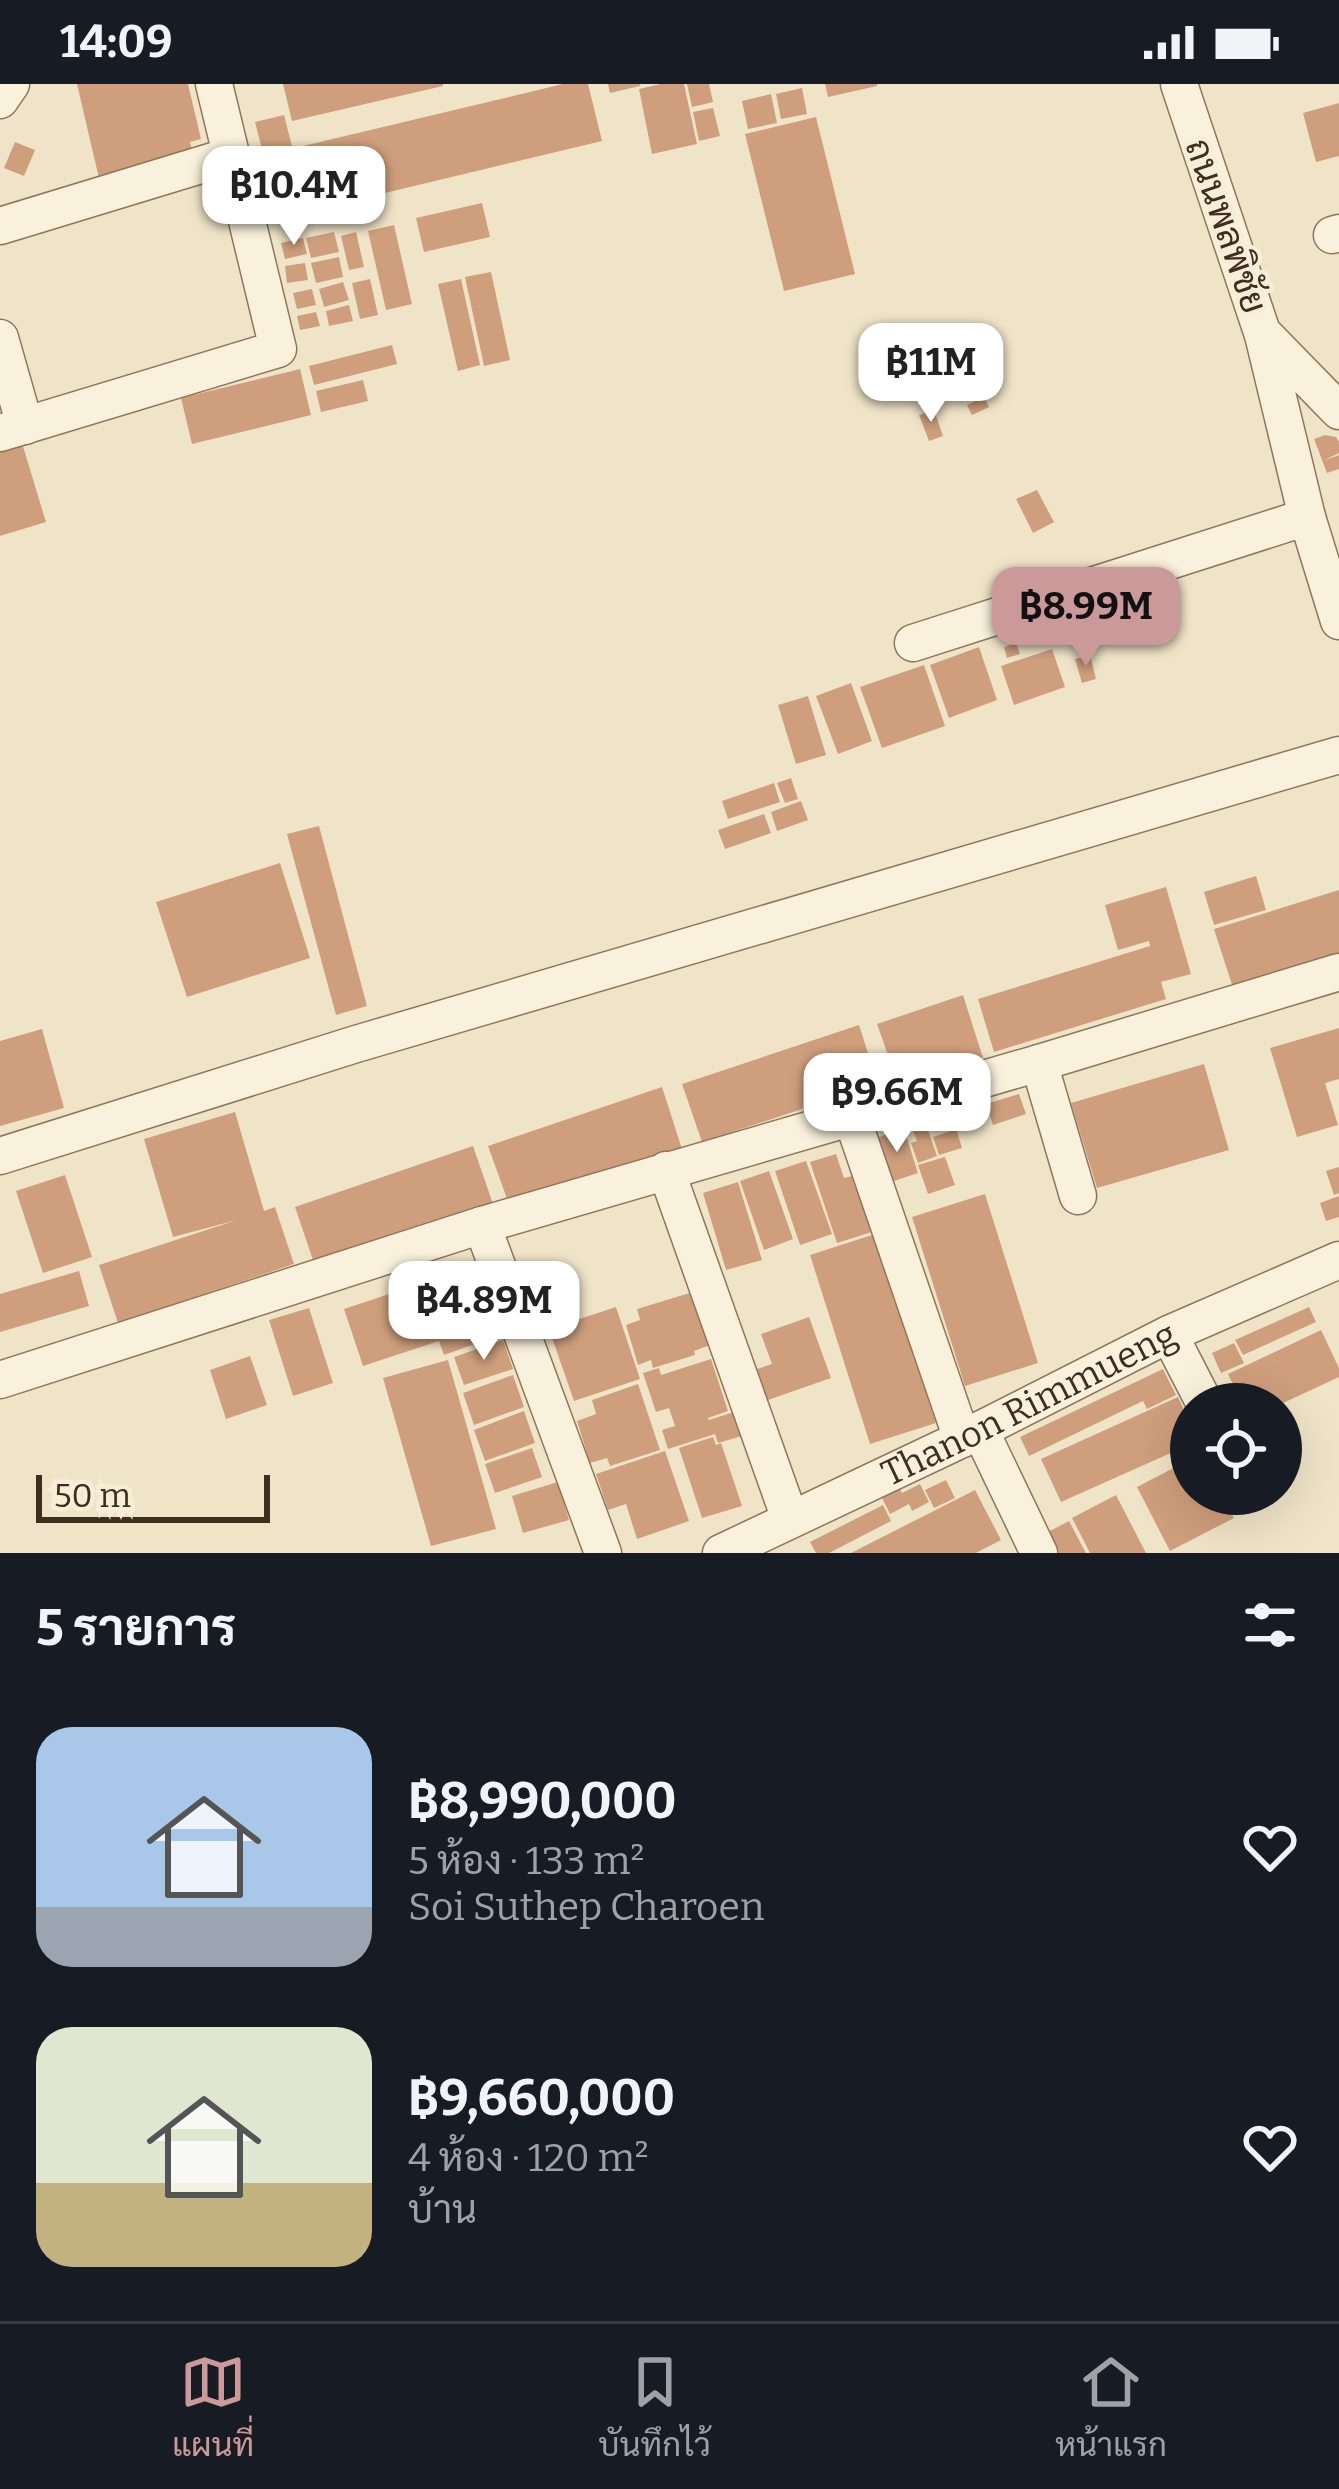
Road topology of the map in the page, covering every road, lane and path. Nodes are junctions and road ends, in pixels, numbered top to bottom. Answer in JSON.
{"nodes":[{"id":1,"x":10,"y":84,"type":"edge"},
{"id":2,"x":214,"y":84,"type":"edge"},
{"id":3,"x":1179,"y":84,"type":"edge"},
{"id":4,"x":0,"y":100,"type":"edge"},
{"id":5,"x":230,"y":156,"type":"junction"},
{"id":6,"x":0,"y":226,"type":"edge"},
{"id":7,"x":1262,"y":332,"type":"junction"},
{"id":8,"x":0,"y":338,"type":"edge"},
{"id":9,"x":1339,"y":411,"type":"edge"},
{"id":10,"x":13,"y":429,"type":"edge"},
{"id":11,"x":1306,"y":517,"type":"junction"},
{"id":12,"x":1339,"y":621,"type":"edge"},
{"id":13,"x":913,"y":643,"type":"dead end"},
{"id":14,"x":1339,"y":755,"type":"edge"},
{"id":15,"x":1339,"y":972,"type":"edge"},
{"id":16,"x":1039,"y":1064,"type":"junction"},
{"id":17,"x":852,"y":1118,"type":"junction"},
{"id":18,"x":0,"y":1156,"type":"edge"},
{"id":19,"x":666,"y":1170,"type":"junction"},
{"id":20,"x":1078,"y":1196,"type":"dead end"},
{"id":21,"x":482,"y":1226,"type":"junction"},
{"id":22,"x":1339,"y":1260,"type":"edge"},
{"id":23,"x":1169,"y":1334,"type":"junction"},
{"id":24,"x":0,"y":1380,"type":"edge"},
{"id":25,"x":1194,"y":1383,"type":"edge"},
{"id":26,"x":971,"y":1435,"type":"junction"},
{"id":27,"x":790,"y":1519,"type":"junction"},
{"id":28,"x":603,"y":1553,"type":"edge"},
{"id":29,"x":721,"y":1553,"type":"edge"},
{"id":30,"x":1039,"y":1553,"type":"edge"}],
"edges":[{"from":1,"to":4,"type":"street"},
{"from":2,"to":5,"type":"street"},
{"from":3,"to":7,"type":"street","name":"ถนนพลพิชัย"},
{"from":5,"to":6,"type":"street"},
{"from":5,"to":10,"type":"street"},
{"from":7,"to":9,"type":"street","name":"ถนนพลพิชัย"},
{"from":7,"to":11,"type":"street"},
{"from":8,"to":10,"type":"street"},
{"from":11,"to":12,"type":"street"},
{"from":11,"to":13,"type":"street"},
{"from":14,"to":18,"type":"street"},
{"from":15,"to":16,"type":"street"},
{"from":16,"to":17,"type":"street"},
{"from":16,"to":20,"type":"street"},
{"from":17,"to":19,"type":"street"},
{"from":17,"to":26,"type":"street"},
{"from":19,"to":21,"type":"street"},
{"from":19,"to":27,"type":"street"},
{"from":21,"to":24,"type":"street"},
{"from":21,"to":28,"type":"street"},
{"from":22,"to":23,"type":"street","name":"Thanon Rimmueng"},
{"from":23,"to":25,"type":"street"},
{"from":23,"to":26,"type":"street","name":"Thanon Rimmueng"},
{"from":26,"to":27,"type":"street","name":"Thanon Rimmueng"},
{"from":26,"to":30,"type":"street"},
{"from":27,"to":29,"type":"street","name":"Thanon Rimmueng"}]}
